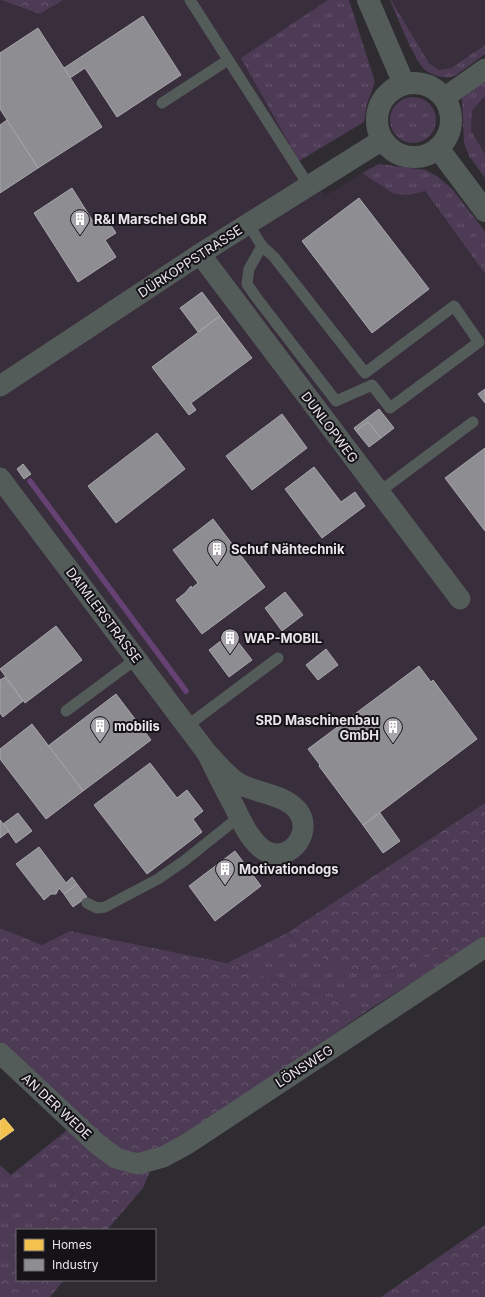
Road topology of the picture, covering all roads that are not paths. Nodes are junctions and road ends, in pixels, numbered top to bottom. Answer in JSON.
{"nodes":[{"id":1,"x":190,"y":0,"type":"edge"},
{"id":2,"x":368,"y":0,"type":"edge"},
{"id":3,"x":228,"y":60,"type":"junction"},
{"id":4,"x":485,"y":69,"type":"edge"},
{"id":5,"x":404,"y":84,"type":"junction"},
{"id":6,"x":444,"y":98,"type":"junction"},
{"id":7,"x":162,"y":103,"type":"dead end"},
{"id":8,"x":382,"y":140,"type":"junction"},
{"id":9,"x":438,"y":148,"type":"junction"},
{"id":10,"x":309,"y":186,"type":"junction"},
{"id":11,"x":485,"y":211,"type":"edge"},
{"id":12,"x":248,"y":224,"type":"junction"},
{"id":13,"x":262,"y":246,"type":"junction"},
{"id":14,"x":200,"y":254,"type":"junction"},
{"id":15,"x":0,"y":386,"type":"edge"},
{"id":16,"x":473,"y":422,"type":"dead end"},
{"id":17,"x":0,"y":478,"type":"edge"},
{"id":18,"x":379,"y":492,"type":"junction"},
{"id":19,"x":460,"y":599,"type":"dead end"},
{"id":20,"x":278,"y":658,"type":"dead end"},
{"id":21,"x":136,"y":659,"type":"junction"},
{"id":22,"x":66,"y":711,"type":"dead end"},
{"id":23,"x":186,"y":726,"type":"junction"},
{"id":24,"x":207,"y":753,"type":"junction"},
{"id":25,"x":239,"y":817,"type":"junction"},
{"id":26,"x":87,"y":903,"type":"dead end"},
{"id":27,"x":485,"y":947,"type":"edge"},
{"id":28,"x":0,"y":1053,"type":"edge"},
{"id":29,"x":116,"y":1158,"type":"joint"}],
"edges":[{"from":1,"to":3,"type":"lane"},
{"from":2,"to":5,"type":"street"},
{"from":3,"to":7,"type":"lane"},
{"from":3,"to":10,"type":"lane"},
{"from":4,"to":6,"type":"street"},
{"from":5,"to":6,"type":"street"},
{"from":5,"to":8,"type":"street"},
{"from":6,"to":9,"type":"street"},
{"from":8,"to":9,"type":"street"},
{"from":8,"to":10,"type":"street","name":"DÜRKOPPSTRASSE"},
{"from":9,"to":11,"type":"street"},
{"from":10,"to":12,"type":"street","name":"DÜRKOPPSTRASSE"},
{"from":12,"to":13,"type":"lane"},
{"from":12,"to":14,"type":"street","name":"DÜRKOPPSTRASSE"},
{"from":13,"to":13,"type":"lane"},
{"from":14,"to":15,"type":"street","name":"DÜRKOPPSTRASSE"},
{"from":14,"to":18,"type":"street","name":"DUNLOPWEG"},
{"from":16,"to":18,"type":"lane"},
{"from":17,"to":21,"type":"street","name":"DAIMLERSTRASSE"},
{"from":18,"to":19,"type":"street","name":"DUNLOPWEG"},
{"from":20,"to":23,"type":"lane"},
{"from":21,"to":22,"type":"lane"},
{"from":21,"to":23,"type":"street","name":"DAIMLERSTRASSE"},
{"from":23,"to":24,"type":"street","name":"DAIMLERSTRASSE"},
{"from":24,"to":25,"type":"street","name":"DAIMLERSTRASSE"},
{"from":24,"to":25,"type":"street","name":"DAIMLERSTRASSE"},
{"from":25,"to":26,"type":"lane"},
{"from":27,"to":29,"type":"street","name":"LÖNSWEG"},
{"from":28,"to":29,"type":"street","name":"AN DER WEDE"}]}
